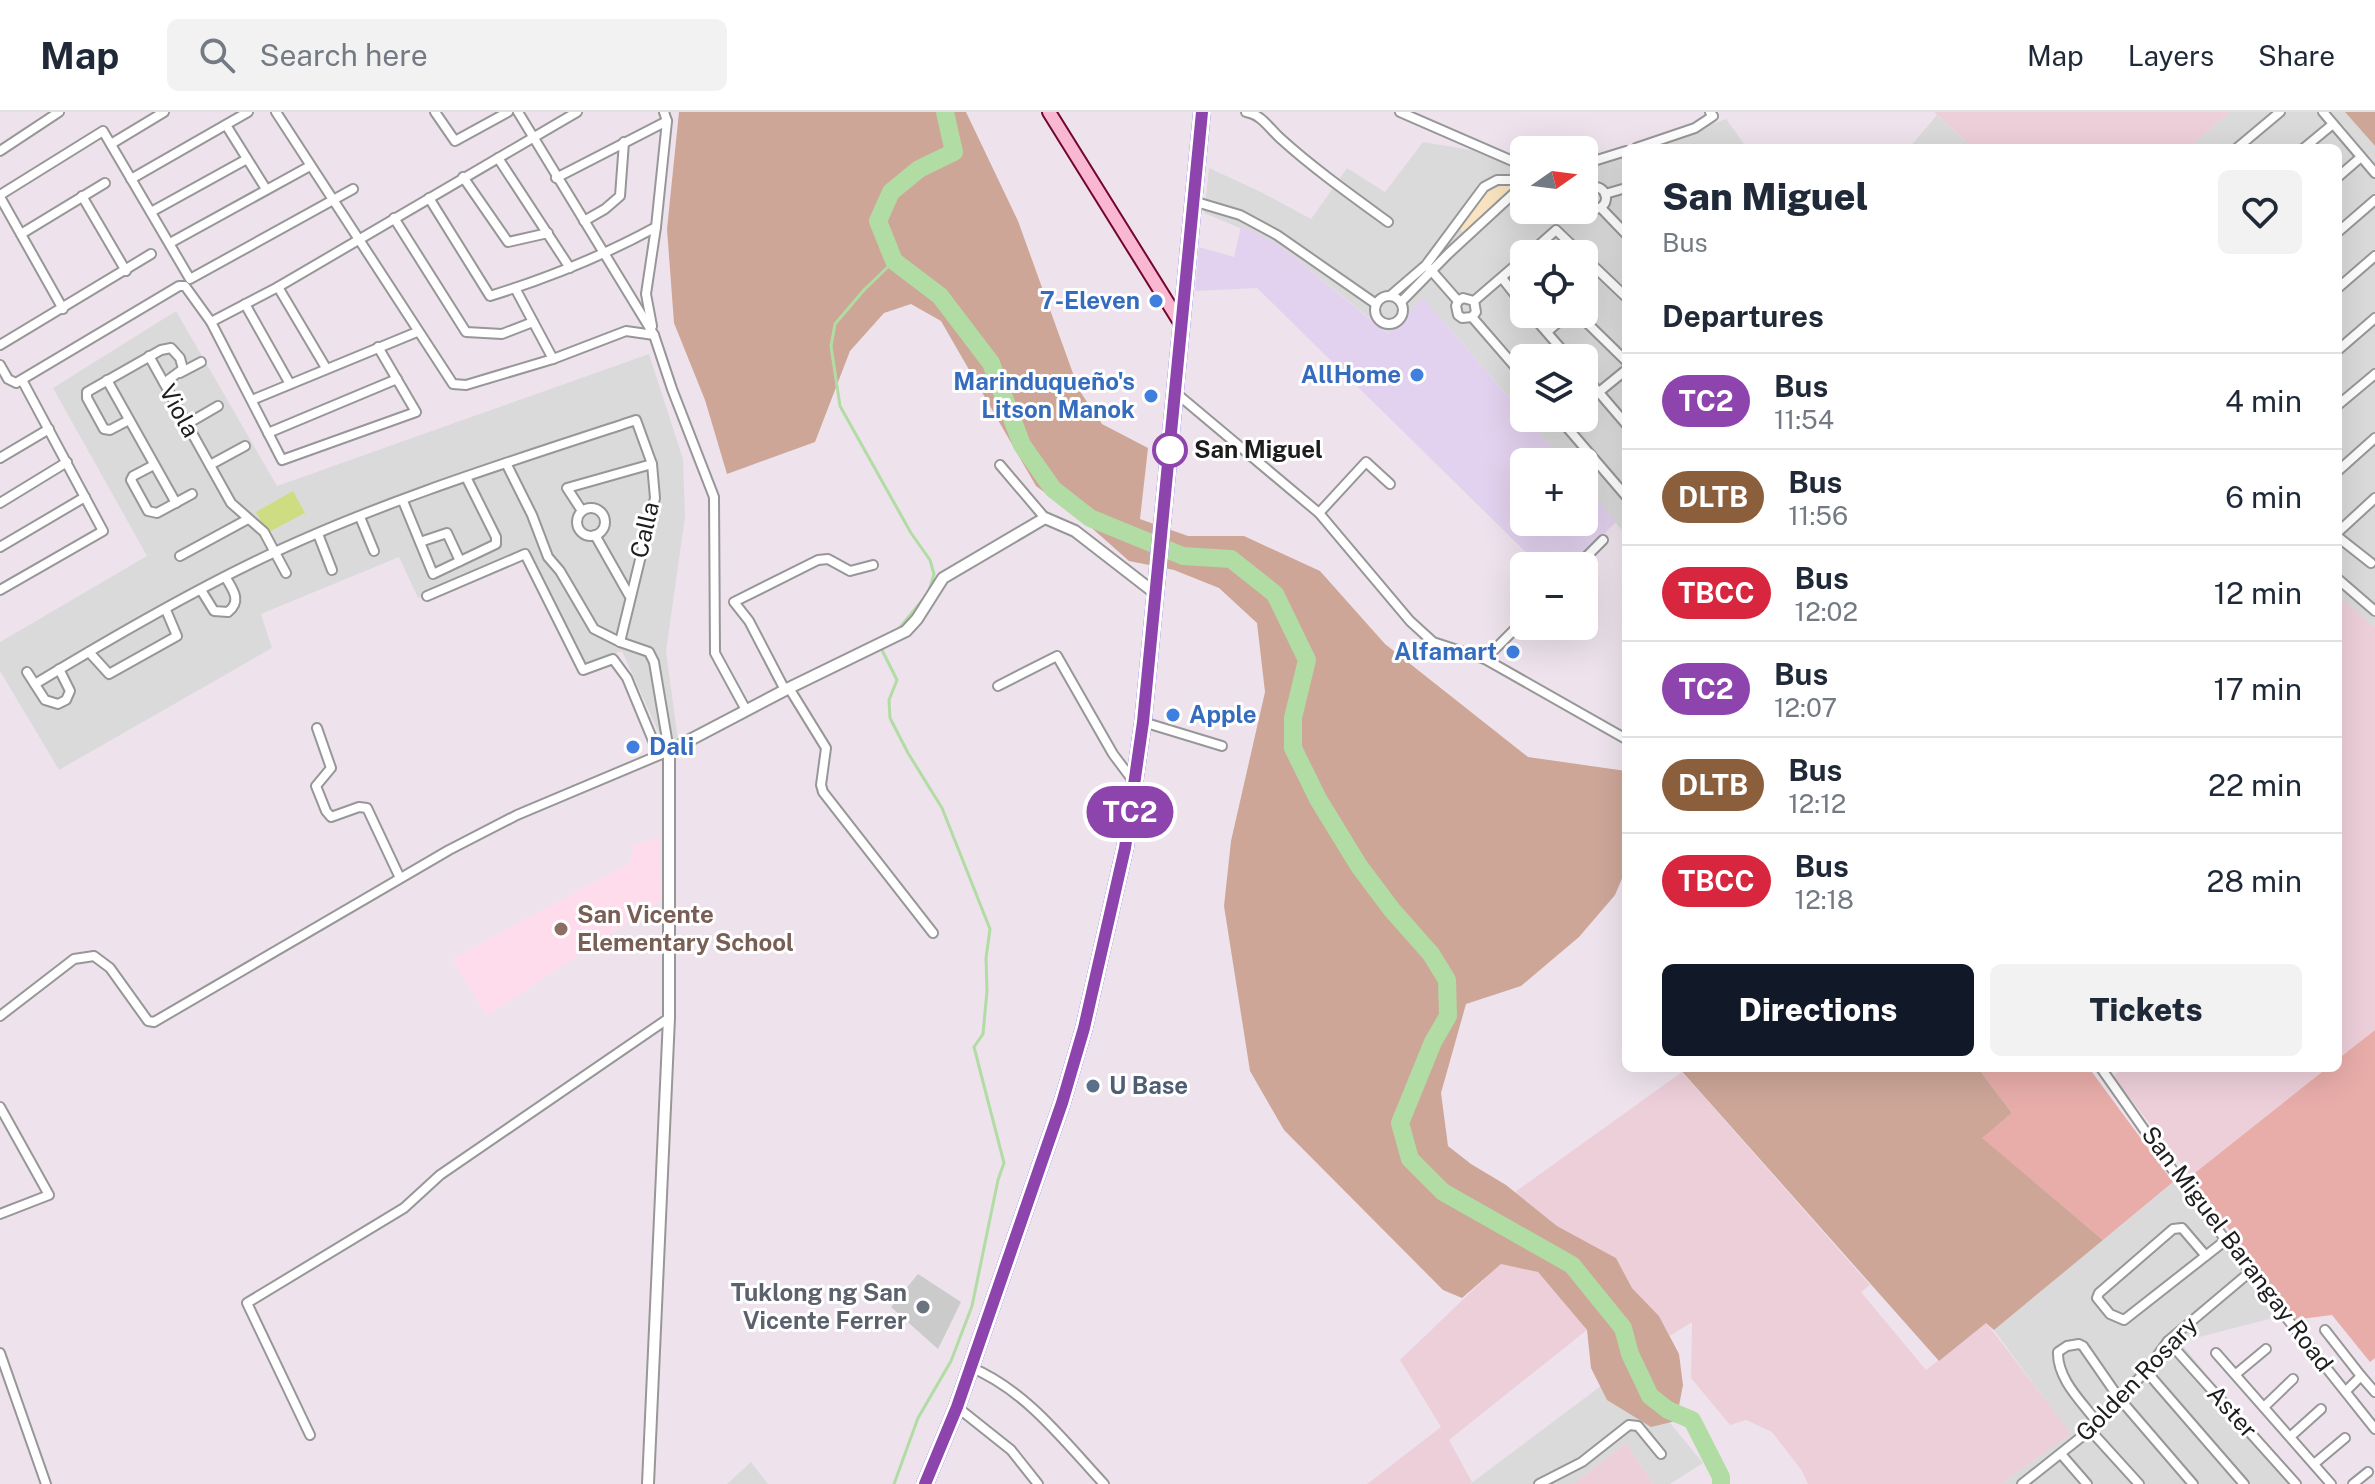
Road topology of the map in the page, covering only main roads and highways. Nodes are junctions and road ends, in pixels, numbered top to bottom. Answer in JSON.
{"nodes":[{"id":1,"x":1049,"y":112,"type":"edge"},
{"id":2,"x":1202,"y":112,"type":"edge"},
{"id":3,"x":1181,"y":324,"type":"junction"},
{"id":4,"x":925,"y":1484,"type":"edge"}],
"edges":[{"from":1,"to":3,"type":"main road"},
{"from":2,"to":3,"type":"highway"},
{"from":3,"to":4,"type":"highway"}]}
